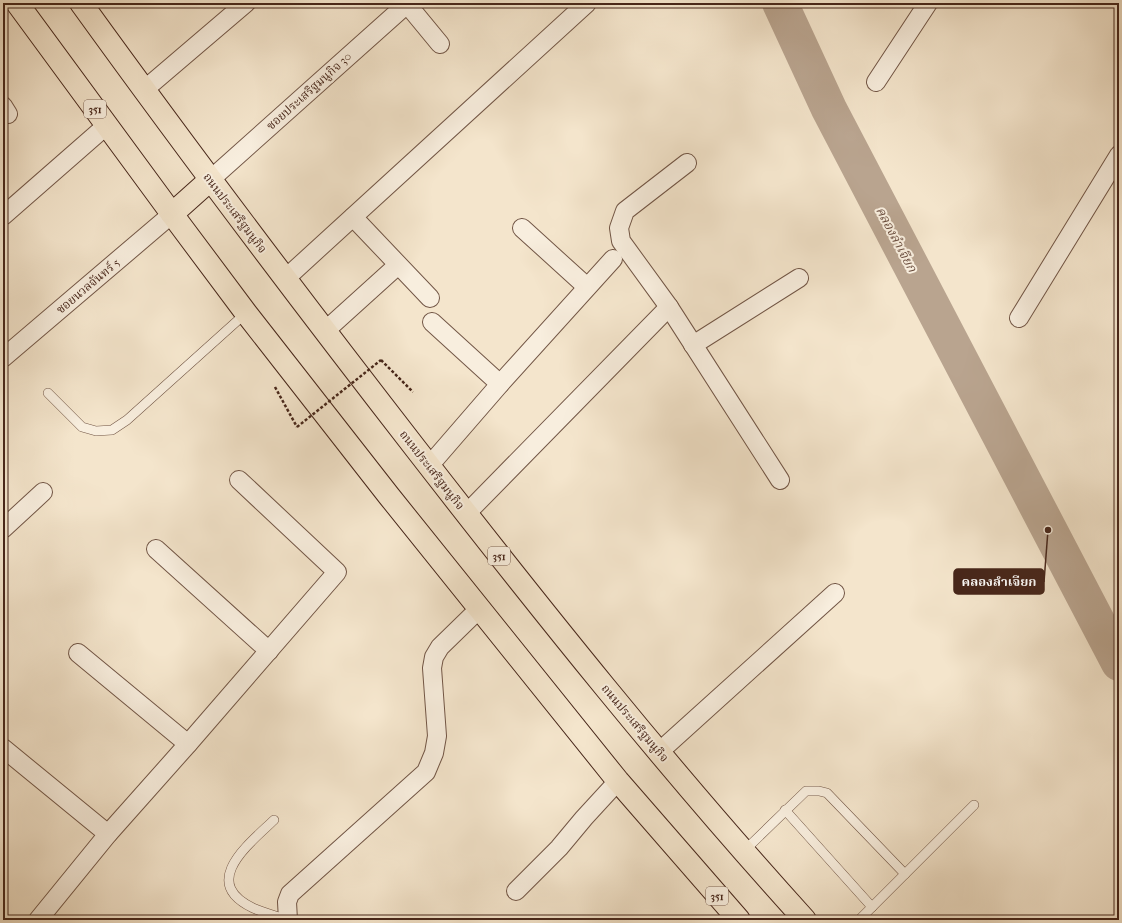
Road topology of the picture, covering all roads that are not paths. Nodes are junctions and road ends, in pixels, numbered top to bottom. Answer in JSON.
{"nodes":[{"id":1,"x":8,"y":3,"type":"edge"},
{"id":2,"x":18,"y":3,"type":"edge"},
{"id":3,"x":81,"y":3,"type":"edge"},
{"id":4,"x":246,"y":3,"type":"edge"},
{"id":5,"x":587,"y":3,"type":"edge"},
{"id":6,"x":928,"y":3,"type":"edge"},
{"id":7,"x":407,"y":4,"type":"edge"},
{"id":8,"x":3,"y":6,"type":"edge"},
{"id":9,"x":440,"y":44,"type":"dead end"},
{"id":10,"x":876,"y":82,"type":"dead end"},
{"id":11,"x":144,"y":90,"type":"junction"},
{"id":12,"x":107,"y":125,"type":"junction"},
{"id":13,"x":1119,"y":155,"type":"edge"},
{"id":14,"x":687,"y":163,"type":"dead end"},
{"id":15,"x":210,"y":180,"type":"junction"},
{"id":16,"x":172,"y":214,"type":"junction"},
{"id":17,"x":3,"y":216,"type":"edge"},
{"id":18,"x":353,"y":217,"type":"junction"},
{"id":19,"x":522,"y":228,"type":"dead end"},
{"id":20,"x":613,"y":259,"type":"dead end"},
{"id":21,"x":398,"y":265,"type":"junction"},
{"id":22,"x":799,"y":278,"type":"dead end"},
{"id":23,"x":285,"y":279,"type":"junction"},
{"id":24,"x":587,"y":287,"type":"junction"},
{"id":25,"x":430,"y":298,"type":"dead end"},
{"id":26,"x":669,"y":307,"type":"junction"},
{"id":27,"x":246,"y":313,"type":"junction"},
{"id":28,"x":1019,"y":318,"type":"dead end"},
{"id":29,"x":432,"y":322,"type":"dead end"},
{"id":30,"x":325,"y":331,"type":"junction"},
{"id":31,"x":693,"y":345,"type":"junction"},
{"id":32,"x":3,"y":358,"type":"edge"},
{"id":33,"x":500,"y":384,"type":"junction"},
{"id":34,"x":48,"y":393,"type":"dead end"},
{"id":35,"x":429,"y":466,"type":"junction"},
{"id":36,"x":239,"y":480,"type":"dead end"},
{"id":37,"x":780,"y":480,"type":"dead end"},
{"id":38,"x":43,"y":492,"type":"dead end"},
{"id":39,"x":466,"y":514,"type":"junction"},
{"id":40,"x":3,"y":529,"type":"edge"},
{"id":41,"x":156,"y":549,"type":"dead end"},
{"id":42,"x":835,"y":593,"type":"dead end"},
{"id":43,"x":480,"y":609,"type":"junction"},
{"id":44,"x":269,"y":651,"type":"junction"},
{"id":45,"x":78,"y":653,"type":"dead end"},
{"id":46,"x":188,"y":744,"type":"junction"},
{"id":47,"x":3,"y":748,"type":"edge"},
{"id":48,"x":659,"y":752,"type":"junction"},
{"id":49,"x":618,"y":781,"type":"junction"},
{"id":50,"x":974,"y":805,"type":"dead end"},
{"id":51,"x":785,"y":810,"type":"junction"},
{"id":52,"x":274,"y":820,"type":"dead end"},
{"id":53,"x":108,"y":834,"type":"junction"},
{"id":54,"x":743,"y":851,"type":"junction"},
{"id":55,"x":696,"y":872,"type":"junction"},
{"id":56,"x":905,"y":874,"type":"junction"},
{"id":57,"x":516,"y":891,"type":"dead end"},
{"id":58,"x":872,"y":907,"type":"junction"},
{"id":59,"x":38,"y":920,"type":"edge"},
{"id":60,"x":288,"y":920,"type":"edge"},
{"id":61,"x":726,"y":920,"type":"edge"},
{"id":62,"x":738,"y":920,"type":"edge"},
{"id":63,"x":805,"y":920,"type":"edge"},
{"id":64,"x":858,"y":920,"type":"edge"}],
"edges":[{"from":1,"to":8,"type":"street"},
{"from":2,"to":12,"type":"main road","number":"351"},
{"from":3,"to":11,"type":"main road","name":"ถนนประเสริฐมนูกิจ","number":"351"},
{"from":4,"to":11,"type":"street"},
{"from":5,"to":18,"type":"street"},
{"from":6,"to":10,"type":"street"},
{"from":7,"to":9,"type":"street"},
{"from":7,"to":15,"type":"street","name":"ซอยประเสริฐมนูกิจ 30"},
{"from":11,"to":15,"type":"main road","name":"ถนนประเสริฐมนูกิจ","number":"351"},
{"from":12,"to":16,"type":"main road","number":"351"},
{"from":12,"to":17,"type":"street"},
{"from":13,"to":28,"type":"street"},
{"from":14,"to":26,"type":"street"},
{"from":15,"to":16,"type":"main road"},
{"from":15,"to":23,"type":"main road","name":"ถนนประเสริฐมนูกิจ","number":"351"},
{"from":16,"to":27,"type":"main road","number":"351"},
{"from":16,"to":32,"type":"street","name":"ซอยนวลจันทร์ 5"},
{"from":18,"to":21,"type":"street"},
{"from":18,"to":23,"type":"street"},
{"from":19,"to":24,"type":"street"},
{"from":20,"to":24,"type":"street"},
{"from":21,"to":25,"type":"street"},
{"from":21,"to":30,"type":"street"},
{"from":22,"to":31,"type":"street"},
{"from":23,"to":30,"type":"main road","name":"ถนนประเสริฐมนูกิจ","number":"351"},
{"from":24,"to":33,"type":"street"},
{"from":26,"to":31,"type":"street"},
{"from":26,"to":39,"type":"street"},
{"from":27,"to":34,"type":"lane"},
{"from":27,"to":43,"type":"main road","number":"351"},
{"from":29,"to":33,"type":"street"},
{"from":30,"to":35,"type":"main road","name":"ถนนประเสริฐมนูกิจ","number":"351"},
{"from":31,"to":37,"type":"street"},
{"from":33,"to":35,"type":"street"},
{"from":35,"to":39,"type":"main road","name":"ถนนประเสริฐมนูกิจ","number":"351"},
{"from":36,"to":44,"type":"street"},
{"from":38,"to":40,"type":"street"},
{"from":39,"to":48,"type":"main road","name":"ถนนประเสริฐมนูกิจ","number":"351"},
{"from":41,"to":44,"type":"street"},
{"from":42,"to":48,"type":"street"},
{"from":43,"to":49,"type":"main road","number":"351"},
{"from":43,"to":60,"type":"street"},
{"from":44,"to":46,"type":"street"},
{"from":45,"to":46,"type":"street"},
{"from":46,"to":53,"type":"street"},
{"from":47,"to":53,"type":"street"},
{"from":48,"to":54,"type":"main road","name":"ถนนประเสริฐมนูกิจ","number":"351"},
{"from":49,"to":55,"type":"main road","number":"351"},
{"from":49,"to":57,"type":"street"},
{"from":50,"to":56,"type":"lane"},
{"from":51,"to":54,"type":"lane"},
{"from":51,"to":56,"type":"lane"},
{"from":51,"to":58,"type":"lane"},
{"from":52,"to":60,"type":"lane"},
{"from":53,"to":59,"type":"street"},
{"from":54,"to":63,"type":"main road","name":"ถนนประเสริฐมนูกิจ","number":"351"},
{"from":55,"to":61,"type":"main road"},
{"from":55,"to":62,"type":"main road","number":"351"},
{"from":56,"to":58,"type":"lane"},
{"from":58,"to":64,"type":"lane"}]}
